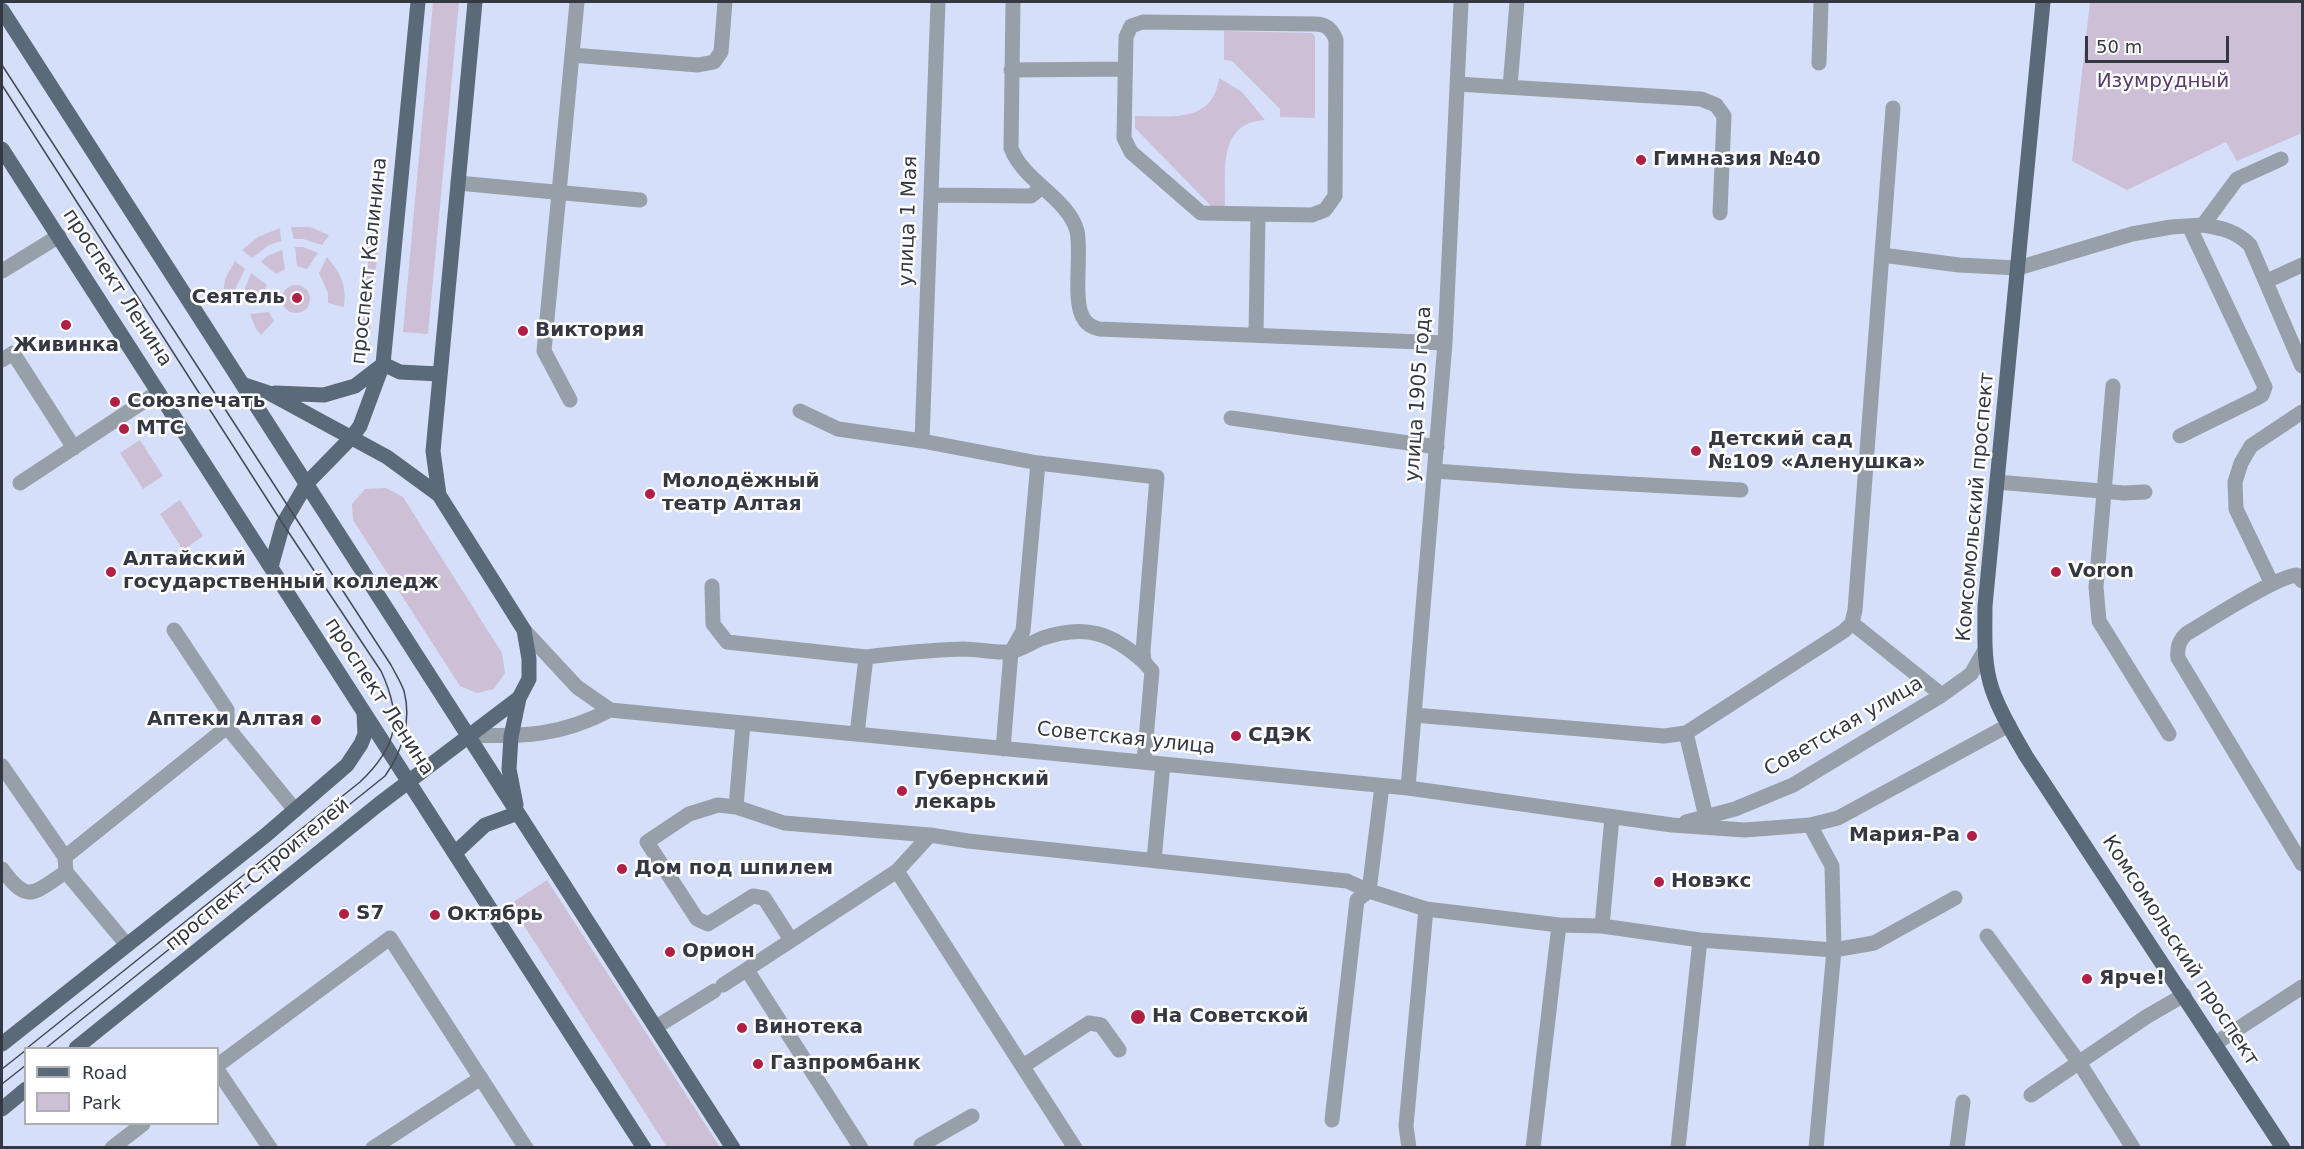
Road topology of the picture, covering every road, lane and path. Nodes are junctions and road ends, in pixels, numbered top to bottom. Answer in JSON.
{"nodes":[{"id":1,"x":418,"y":2,"type":"edge"},
{"id":2,"x":475,"y":2,"type":"edge"},
{"id":3,"x":577,"y":2,"type":"edge"},
{"id":4,"x":725,"y":2,"type":"edge"},
{"id":5,"x":938,"y":2,"type":"edge"},
{"id":6,"x":1013,"y":2,"type":"edge"},
{"id":7,"x":1461,"y":2,"type":"edge"},
{"id":8,"x":1518,"y":2,"type":"edge"},
{"id":9,"x":1821,"y":2,"type":"edge"},
{"id":10,"x":2043,"y":2,"type":"edge"},
{"id":11,"x":2,"y":10,"type":"edge"},
{"id":12,"x":572,"y":55,"type":"junction"},
{"id":13,"x":1819,"y":63,"type":"dead end"},
{"id":14,"x":1125,"y":69,"type":"junction"},
{"id":15,"x":1011,"y":70,"type":"junction"},
{"id":16,"x":1457,"y":84,"type":"junction"},
{"id":17,"x":1510,"y":87,"type":"junction"},
{"id":18,"x":1893,"y":108,"type":"dead end"},
{"id":19,"x":2,"y":148,"type":"edge"},
{"id":20,"x":2281,"y":159,"type":"dead end"},
{"id":21,"x":458,"y":183,"type":"junction"},
{"id":22,"x":1042,"y":187,"type":"junction"},
{"id":23,"x":560,"y":193,"type":"junction"},
{"id":24,"x":931,"y":195,"type":"junction"},
{"id":25,"x":640,"y":200,"type":"dead end"},
{"id":26,"x":1720,"y":213,"type":"dead end"},
{"id":27,"x":1258,"y":215,"type":"junction"},
{"id":28,"x":2196,"y":226,"type":"junction"},
{"id":29,"x":58,"y":236,"type":"junction"},
{"id":30,"x":1882,"y":255,"type":"junction"},
{"id":31,"x":2302,"y":264,"type":"edge"},
{"id":32,"x":2018,"y":268,"type":"junction"},
{"id":33,"x":2,"y":271,"type":"edge"},
{"id":34,"x":2267,"y":281,"type":"junction"},
{"id":35,"x":1256,"y":335,"type":"junction"},
{"id":36,"x":1445,"y":343,"type":"junction"},
{"id":37,"x":2,"y":360,"type":"edge"},
{"id":38,"x":383,"y":364,"type":"junction"},
{"id":39,"x":2302,"y":366,"type":"edge"},
{"id":40,"x":439,"y":374,"type":"junction"},
{"id":41,"x":242,"y":384,"type":"junction"},
{"id":42,"x":2113,"y":386,"type":"dead end"},
{"id":43,"x":158,"y":392,"type":"junction"},
{"id":44,"x":269,"y":393,"type":"junction"},
{"id":45,"x":570,"y":400,"type":"dead end"},
{"id":46,"x":800,"y":411,"type":"dead end"},
{"id":47,"x":2302,"y":412,"type":"edge"},
{"id":48,"x":1231,"y":418,"type":"dead end"},
{"id":49,"x":2180,"y":436,"type":"dead end"},
{"id":50,"x":352,"y":438,"type":"junction"},
{"id":51,"x":922,"y":441,"type":"junction"},
{"id":52,"x":1437,"y":447,"type":"junction"},
{"id":53,"x":74,"y":448,"type":"junction"},
{"id":54,"x":1038,"y":464,"type":"junction"},
{"id":55,"x":1435,"y":471,"type":"junction"},
{"id":56,"x":1997,"y":482,"type":"junction"},
{"id":57,"x":20,"y":483,"type":"dead end"},
{"id":58,"x":307,"y":483,"type":"junction"},
{"id":59,"x":1741,"y":490,"type":"dead end"},
{"id":60,"x":2104,"y":491,"type":"junction"},
{"id":61,"x":2145,"y":492,"type":"dead end"},
{"id":62,"x":439,"y":495,"type":"junction"},
{"id":63,"x":271,"y":567,"type":"junction"},
{"id":64,"x":2302,"y":581,"type":"edge"},
{"id":65,"x":2272,"y":584,"type":"junction"},
{"id":66,"x":712,"y":586,"type":"dead end"},
{"id":67,"x":1852,"y":623,"type":"junction"},
{"id":68,"x":174,"y":630,"type":"dead end"},
{"id":69,"x":524,"y":630,"type":"junction"},
{"id":70,"x":1985,"y":650,"type":"junction"},
{"id":71,"x":1011,"y":652,"type":"junction"},
{"id":72,"x":866,"y":657,"type":"junction"},
{"id":73,"x":1144,"y":662,"type":"junction"},
{"id":74,"x":1942,"y":695,"type":"junction"},
{"id":75,"x":519,"y":698,"type":"junction"},
{"id":76,"x":610,"y":710,"type":"junction"},
{"id":77,"x":364,"y":713,"type":"junction"},
{"id":78,"x":1414,"y":715,"type":"junction"},
{"id":79,"x":743,"y":723,"type":"junction"},
{"id":80,"x":2008,"y":725,"type":"junction"},
{"id":81,"x":227,"y":727,"type":"junction"},
{"id":82,"x":1686,"y":733,"type":"junction"},
{"id":83,"x":857,"y":734,"type":"junction"},
{"id":84,"x":2169,"y":734,"type":"dead end"},
{"id":85,"x":468,"y":735,"type":"junction"},
{"id":86,"x":511,"y":737,"type":"junction"},
{"id":87,"x":1003,"y":748,"type":"junction"},
{"id":88,"x":1144,"y":762,"type":"junction"},
{"id":89,"x":1163,"y":764,"type":"junction"},
{"id":90,"x":2,"y":766,"type":"edge"},
{"id":91,"x":409,"y":782,"type":"junction"},
{"id":92,"x":1382,"y":786,"type":"junction"},
{"id":93,"x":1408,"y":788,"type":"junction"},
{"id":94,"x":736,"y":807,"type":"junction"},
{"id":95,"x":295,"y":810,"type":"junction"},
{"id":96,"x":518,"y":813,"type":"junction"},
{"id":97,"x":1612,"y":817,"type":"junction"},
{"id":98,"x":1707,"y":817,"type":"junction"},
{"id":99,"x":1672,"y":825,"type":"junction"},
{"id":100,"x":1810,"y":825,"type":"junction"},
{"id":101,"x":930,"y":836,"type":"junction"},
{"id":102,"x":455,"y":853,"type":"junction"},
{"id":103,"x":1154,"y":860,"type":"junction"},
{"id":104,"x":65,"y":864,"type":"junction"},
{"id":105,"x":2302,"y":864,"type":"edge"},
{"id":106,"x":2,"y":868,"type":"edge"},
{"id":107,"x":897,"y":871,"type":"junction"},
{"id":108,"x":1370,"y":891,"type":"junction"},
{"id":109,"x":1955,"y":898,"type":"dead end"},
{"id":110,"x":1426,"y":909,"type":"junction"},
{"id":111,"x":1559,"y":925,"type":"junction"},
{"id":112,"x":1602,"y":926,"type":"junction"},
{"id":113,"x":1987,"y":936,"type":"dead end"},
{"id":114,"x":791,"y":940,"type":"junction"},
{"id":115,"x":1700,"y":940,"type":"junction"},
{"id":116,"x":127,"y":945,"type":"junction"},
{"id":117,"x":1834,"y":950,"type":"junction"},
{"id":118,"x":747,"y":970,"type":"junction"},
{"id":119,"x":2302,"y":987,"type":"edge"},
{"id":120,"x":2184,"y":995,"type":"junction"},
{"id":121,"x":656,"y":1027,"type":"junction"},
{"id":122,"x":2216,"y":1043,"type":"junction"},
{"id":123,"x":2,"y":1044,"type":"edge"},
{"id":124,"x":77,"y":1047,"type":"edge"},
{"id":125,"x":1119,"y":1050,"type":"dead end"},
{"id":126,"x":219,"y":1064,"type":"edge"},
{"id":127,"x":2080,"y":1064,"type":"junction"},
{"id":128,"x":1023,"y":1066,"type":"junction"},
{"id":129,"x":219,"y":1072,"type":"edge"},
{"id":130,"x":481,"y":1078,"type":"junction"},
{"id":131,"x":24,"y":1091,"type":"edge"},
{"id":132,"x":2031,"y":1095,"type":"dead end"},
{"id":133,"x":1963,"y":1102,"type":"dead end"},
{"id":134,"x":2,"y":1109,"type":"edge"},
{"id":135,"x":972,"y":1116,"type":"dead end"},
{"id":136,"x":1332,"y":1120,"type":"dead end"},
{"id":137,"x":142,"y":1125,"type":"edge"},
{"id":138,"x":920,"y":1147,"type":"edge"},
{"id":139,"x":112,"y":1148,"type":"edge"},
{"id":140,"x":270,"y":1148,"type":"edge"},
{"id":141,"x":373,"y":1148,"type":"edge"},
{"id":142,"x":526,"y":1148,"type":"edge"},
{"id":143,"x":644,"y":1148,"type":"edge"},
{"id":144,"x":734,"y":1148,"type":"edge"},
{"id":145,"x":861,"y":1148,"type":"edge"},
{"id":146,"x":1076,"y":1148,"type":"edge"},
{"id":147,"x":1409,"y":1148,"type":"edge"},
{"id":148,"x":1533,"y":1148,"type":"edge"},
{"id":149,"x":1678,"y":1148,"type":"edge"},
{"id":150,"x":1816,"y":1148,"type":"edge"},
{"id":151,"x":1957,"y":1148,"type":"edge"},
{"id":152,"x":2133,"y":1148,"type":"edge"},
{"id":153,"x":2283,"y":1148,"type":"edge"}],
"edges":[{"from":1,"to":38,"type":"main road","name":"проспект Калинина"},
{"from":2,"to":21,"type":"main road"},
{"from":3,"to":12,"type":"street"},
{"from":4,"to":12,"type":"street"},
{"from":5,"to":24,"type":"street","name":"улица 1 Мая"},
{"from":6,"to":15,"type":"street"},
{"from":7,"to":16,"type":"street","name":"улица 1905 года"},
{"from":8,"to":17,"type":"street"},
{"from":9,"to":13,"type":"street"},
{"from":10,"to":32,"type":"main road","name":"Комсомольский проспект"},
{"from":11,"to":41,"type":"main road"},
{"from":12,"to":23,"type":"street"},
{"from":14,"to":15,"type":"street"},
{"from":14,"to":27,"type":"street"},
{"from":14,"to":27,"type":"street"},
{"from":15,"to":22,"type":"street"},
{"from":16,"to":17,"type":"street"},
{"from":16,"to":36,"type":"street","name":"улица 1905 года"},
{"from":17,"to":26,"type":"street"},
{"from":18,"to":30,"type":"street"},
{"from":19,"to":29,"type":"main road","name":"проспект Ленина"},
{"from":20,"to":28,"type":"street"},
{"from":21,"to":23,"type":"street"},
{"from":21,"to":40,"type":"main road"},
{"from":22,"to":24,"type":"street"},
{"from":22,"to":35,"type":"street"},
{"from":23,"to":25,"type":"street"},
{"from":23,"to":45,"type":"street"},
{"from":24,"to":51,"type":"street","name":"улица 1 Мая"},
{"from":27,"to":35,"type":"street"},
{"from":28,"to":32,"type":"street"},
{"from":28,"to":34,"type":"street"},
{"from":28,"to":49,"type":"street"},
{"from":29,"to":33,"type":"street"},
{"from":29,"to":43,"type":"main road","name":"проспект Ленина"},
{"from":30,"to":32,"type":"street"},
{"from":30,"to":67,"type":"street"},
{"from":31,"to":34,"type":"street"},
{"from":32,"to":56,"type":"main road","name":"Комсомольский проспект"},
{"from":34,"to":39,"type":"street"},
{"from":35,"to":36,"type":"street"},
{"from":36,"to":52,"type":"street","name":"улица 1905 года"},
{"from":37,"to":53,"type":"street"},
{"from":38,"to":40,"type":"main road"},
{"from":38,"to":44,"type":"main road"},
{"from":38,"to":50,"type":"main road","name":"проспект Калинина"},
{"from":40,"to":62,"type":"main road"},
{"from":41,"to":44,"type":"main road"},
{"from":41,"to":58,"type":"main road"},
{"from":42,"to":60,"type":"street"},
{"from":43,"to":53,"type":"street"},
{"from":43,"to":63,"type":"main road","name":"проспект Ленина"},
{"from":44,"to":50,"type":"main road"},
{"from":46,"to":51,"type":"street"},
{"from":47,"to":65,"type":"street"},
{"from":48,"to":52,"type":"street"},
{"from":50,"to":58,"type":"main road","name":"проспект Калинина"},
{"from":50,"to":62,"type":"main road"},
{"from":51,"to":54,"type":"street"},
{"from":52,"to":55,"type":"street","name":"улица 1905 года"},
{"from":53,"to":57,"type":"street"},
{"from":54,"to":71,"type":"street"},
{"from":54,"to":73,"type":"street"},
{"from":55,"to":59,"type":"street"},
{"from":55,"to":78,"type":"street","name":"улица 1905 года"},
{"from":56,"to":60,"type":"street"},
{"from":56,"to":70,"type":"main road","name":"Комсомольский проспект"},
{"from":58,"to":63,"type":"main road","name":"проспект Калинина"},
{"from":58,"to":85,"type":"main road"},
{"from":60,"to":61,"type":"street"},
{"from":60,"to":84,"type":"street"},
{"from":62,"to":69,"type":"main road"},
{"from":63,"to":77,"type":"main road","name":"проспект Ленина"},
{"from":64,"to":65,"type":"street"},
{"from":65,"to":105,"type":"street"},
{"from":66,"to":72,"type":"street"},
{"from":67,"to":74,"type":"street"},
{"from":67,"to":82,"type":"street"},
{"from":68,"to":81,"type":"street"},
{"from":69,"to":75,"type":"main road"},
{"from":69,"to":76,"type":"street"},
{"from":70,"to":74,"type":"street","name":"Советская улица"},
{"from":70,"to":80,"type":"main road","name":"Комсомольский проспект"},
{"from":71,"to":72,"type":"street"},
{"from":71,"to":73,"type":"street"},
{"from":71,"to":87,"type":"street"},
{"from":72,"to":83,"type":"street"},
{"from":73,"to":88,"type":"street"},
{"from":74,"to":98,"type":"street","name":"Советская улица"},
{"from":75,"to":85,"type":"main road","name":"проспект Строителей"},
{"from":75,"to":86,"type":"main road"},
{"from":76,"to":79,"type":"street","name":"Советская улица"},
{"from":76,"to":86,"type":"street"},
{"from":77,"to":91,"type":"main road","name":"проспект Ленина"},
{"from":77,"to":95,"type":"main road","name":"проспект Строителей"},
{"from":78,"to":82,"type":"street"},
{"from":78,"to":93,"type":"street","name":"улица 1905 года"},
{"from":79,"to":83,"type":"street","name":"Советская улица"},
{"from":79,"to":94,"type":"street"},
{"from":80,"to":100,"type":"street","name":"Советская улица"},
{"from":80,"to":120,"type":"main road","name":"Комсомольский проспект"},
{"from":81,"to":95,"type":"street"},
{"from":81,"to":104,"type":"street"},
{"from":82,"to":98,"type":"street"},
{"from":83,"to":87,"type":"street","name":"Советская улица"},
{"from":85,"to":86,"type":"street"},
{"from":85,"to":91,"type":"main road","name":"проспект Строителей"},
{"from":85,"to":96,"type":"main road"},
{"from":86,"to":96,"type":"main road"},
{"from":87,"to":88,"type":"street","name":"Советская улица"},
{"from":88,"to":89,"type":"street","name":"Советская улица"},
{"from":89,"to":92,"type":"street","name":"Советская улица"},
{"from":89,"to":103,"type":"street"},
{"from":90,"to":104,"type":"street"},
{"from":91,"to":102,"type":"main road","name":"проспект Ленина"},
{"from":91,"to":124,"type":"main road","name":"проспект Строителей"},
{"from":92,"to":93,"type":"street","name":"Советская улица"},
{"from":92,"to":108,"type":"street"},
{"from":93,"to":97,"type":"street","name":"Советская улица"},
{"from":94,"to":101,"type":"street"},
{"from":94,"to":114,"type":"street"},
{"from":95,"to":116,"type":"main road","name":"проспект Строителей"},
{"from":96,"to":102,"type":"main road"},
{"from":96,"to":121,"type":"main road"},
{"from":97,"to":99,"type":"street","name":"Советская улица"},
{"from":97,"to":112,"type":"street"},
{"from":98,"to":99,"type":"street","name":"Советская улица"},
{"from":99,"to":100,"type":"street","name":"Советская улица"},
{"from":100,"to":117,"type":"street"},
{"from":101,"to":103,"type":"street"},
{"from":101,"to":107,"type":"street"},
{"from":102,"to":143,"type":"main road","name":"проспект Ленина"},
{"from":103,"to":108,"type":"street"},
{"from":104,"to":106,"type":"street"},
{"from":104,"to":116,"type":"street"},
{"from":107,"to":114,"type":"street"},
{"from":107,"to":128,"type":"street"},
{"from":108,"to":110,"type":"street"},
{"from":108,"to":136,"type":"street"},
{"from":109,"to":117,"type":"street"},
{"from":110,"to":111,"type":"street"},
{"from":110,"to":147,"type":"street"},
{"from":111,"to":112,"type":"street"},
{"from":111,"to":148,"type":"street"},
{"from":112,"to":115,"type":"street"},
{"from":113,"to":127,"type":"street"},
{"from":114,"to":118,"type":"street"},
{"from":115,"to":117,"type":"street"},
{"from":115,"to":149,"type":"street"},
{"from":116,"to":123,"type":"main road","name":"проспект Строителей"},
{"from":117,"to":150,"type":"street"},
{"from":118,"to":121,"type":"street"},
{"from":118,"to":145,"type":"street"},
{"from":119,"to":122,"type":"street"},
{"from":120,"to":122,"type":"main road","name":"Комсомольский проспект"},
{"from":120,"to":127,"type":"street"},
{"from":121,"to":144,"type":"main road"},
{"from":122,"to":153,"type":"main road","name":"Комсомольский проспект"},
{"from":125,"to":128,"type":"street"},
{"from":126,"to":130,"type":"street"},
{"from":127,"to":132,"type":"street"},
{"from":127,"to":152,"type":"street"},
{"from":128,"to":146,"type":"street"},
{"from":129,"to":140,"type":"street"},
{"from":130,"to":141,"type":"street"},
{"from":130,"to":142,"type":"street"},
{"from":131,"to":134,"type":"main road"},
{"from":133,"to":151,"type":"street"},
{"from":135,"to":138,"type":"street"},
{"from":137,"to":139,"type":"street"}]}
